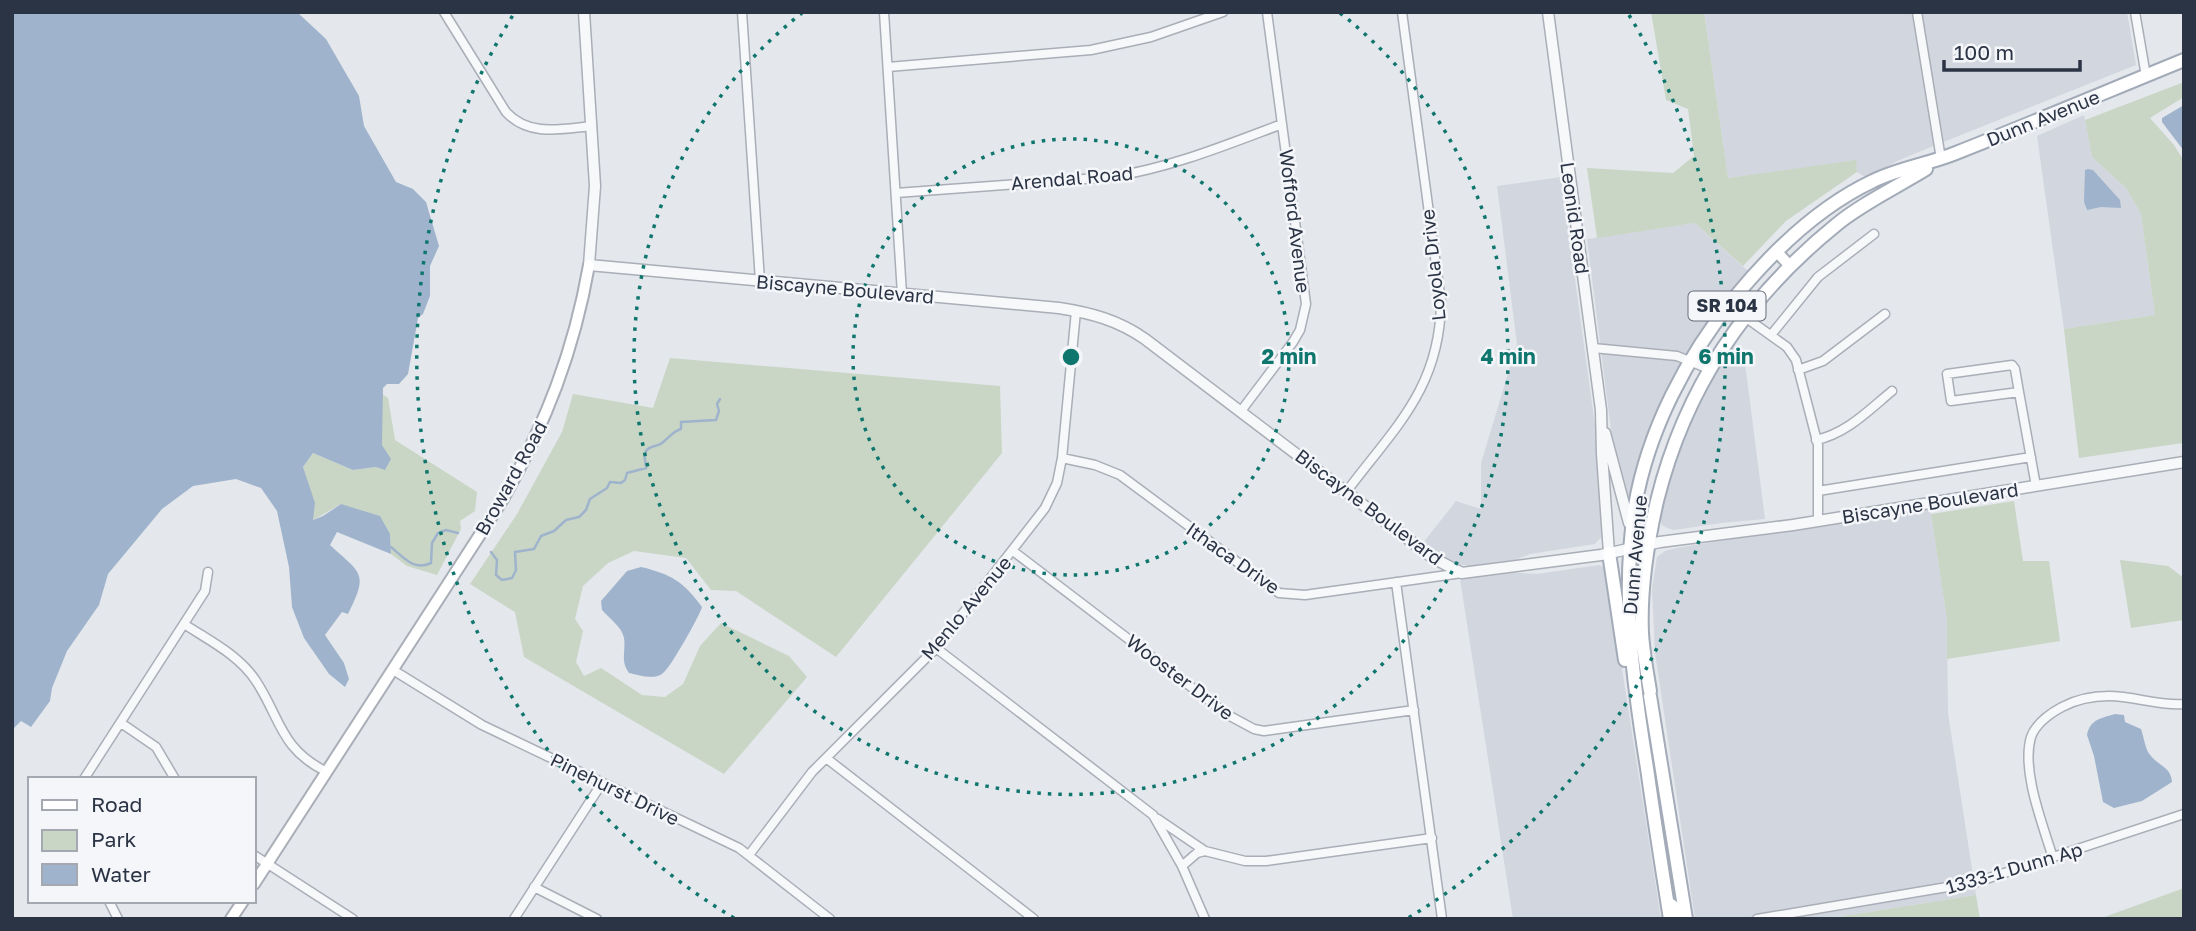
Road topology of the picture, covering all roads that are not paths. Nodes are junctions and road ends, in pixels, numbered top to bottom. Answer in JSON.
{"nodes":[{"id":1,"x":444,"y":12,"type":"edge"},
{"id":2,"x":584,"y":12,"type":"edge"},
{"id":3,"x":742,"y":12,"type":"edge"},
{"id":4,"x":884,"y":12,"type":"edge"},
{"id":5,"x":1223,"y":12,"type":"edge"},
{"id":6,"x":1267,"y":12,"type":"edge"},
{"id":7,"x":1402,"y":12,"type":"edge"},
{"id":8,"x":1548,"y":12,"type":"edge"},
{"id":9,"x":1917,"y":12,"type":"edge"},
{"id":10,"x":2135,"y":12,"type":"edge"},
{"id":11,"x":2184,"y":60,"type":"edge"},
{"id":12,"x":888,"y":67,"type":"junction"},
{"id":13,"x":2146,"y":76,"type":"junction"},
{"id":14,"x":1282,"y":124,"type":"junction"},
{"id":15,"x":592,"y":127,"type":"junction"},
{"id":16,"x":1941,"y":159,"type":"junction"},
{"id":17,"x":896,"y":192,"type":"junction"},
{"id":18,"x":1874,"y":234,"type":"dead end"},
{"id":19,"x":1777,"y":252,"type":"junction"},
{"id":20,"x":589,"y":265,"type":"junction"},
{"id":21,"x":1790,"y":266,"type":"junction"},
{"id":22,"x":760,"y":281,"type":"junction"},
{"id":23,"x":902,"y":294,"type":"junction"},
{"id":24,"x":1076,"y":311,"type":"junction"},
{"id":25,"x":1885,"y":314,"type":"dead end"},
{"id":26,"x":1745,"y":317,"type":"junction"},
{"id":27,"x":1771,"y":335,"type":"junction"},
{"id":28,"x":1593,"y":348,"type":"junction"},
{"id":29,"x":1690,"y":361,"type":"junction"},
{"id":30,"x":1709,"y":369,"type":"junction"},
{"id":31,"x":1798,"y":370,"type":"junction"},
{"id":32,"x":1892,"y":391,"type":"dead end"},
{"id":33,"x":2019,"y":392,"type":"junction"},
{"id":34,"x":1241,"y":411,"type":"junction"},
{"id":35,"x":1602,"y":424,"type":"junction"},
{"id":36,"x":1816,"y":440,"type":"junction"},
{"id":37,"x":2031,"y":457,"type":"junction"},
{"id":38,"x":1062,"y":458,"type":"junction"},
{"id":39,"x":2184,"y":462,"type":"edge"},
{"id":40,"x":2036,"y":486,"type":"junction"},
{"id":41,"x":1347,"y":491,"type":"junction"},
{"id":42,"x":1818,"y":491,"type":"junction"},
{"id":43,"x":1818,"y":520,"type":"junction"},
{"id":44,"x":1646,"y":545,"type":"junction"},
{"id":45,"x":1632,"y":548,"type":"junction"},
{"id":46,"x":1013,"y":551,"type":"junction"},
{"id":47,"x":1609,"y":553,"type":"junction"},
{"id":48,"x":208,"y":572,"type":"dead end"},
{"id":49,"x":1462,"y":573,"type":"junction"},
{"id":50,"x":1396,"y":582,"type":"junction"},
{"id":51,"x":184,"y":624,"type":"junction"},
{"id":52,"x":936,"y":648,"type":"junction"},
{"id":53,"x":393,"y":670,"type":"junction"},
{"id":54,"x":2184,"y":704,"type":"edge"},
{"id":55,"x":1413,"y":710,"type":"junction"},
{"id":56,"x":1638,"y":713,"type":"junction"},
{"id":57,"x":121,"y":723,"type":"junction"},
{"id":58,"x":1642,"y":741,"type":"junction"},
{"id":59,"x":826,"y":758,"type":"junction"},
{"id":60,"x":327,"y":772,"type":"junction"},
{"id":61,"x":1663,"y":776,"type":"junction"},
{"id":62,"x":86,"y":777,"type":"edge"},
{"id":63,"x":174,"y":777,"type":"edge"},
{"id":64,"x":602,"y":783,"type":"junction"},
{"id":65,"x":2184,"y":814,"type":"edge"},
{"id":66,"x":1153,"y":815,"type":"junction"},
{"id":67,"x":1432,"y":838,"type":"junction"},
{"id":68,"x":1205,"y":851,"type":"junction"},
{"id":69,"x":749,"y":855,"type":"junction"},
{"id":70,"x":256,"y":856,"type":"edge"},
{"id":71,"x":2053,"y":858,"type":"junction"},
{"id":72,"x":268,"y":863,"type":"junction"},
{"id":73,"x":1182,"y":866,"type":"junction"},
{"id":74,"x":256,"y":881,"type":"edge"},
{"id":75,"x":534,"y":887,"type":"junction"},
{"id":76,"x":1667,"y":901,"type":"junction"},
{"id":77,"x":110,"y":903,"type":"edge"},
{"id":78,"x":242,"y":903,"type":"edge"},
{"id":79,"x":118,"y":919,"type":"edge"},
{"id":80,"x":231,"y":919,"type":"edge"},
{"id":81,"x":353,"y":919,"type":"edge"},
{"id":82,"x":514,"y":919,"type":"edge"},
{"id":83,"x":597,"y":919,"type":"edge"},
{"id":84,"x":830,"y":919,"type":"edge"},
{"id":85,"x":1034,"y":919,"type":"edge"},
{"id":86,"x":1205,"y":919,"type":"edge"},
{"id":87,"x":1442,"y":919,"type":"edge"},
{"id":88,"x":1670,"y":919,"type":"edge"},
{"id":89,"x":1679,"y":919,"type":"edge"},
{"id":90,"x":1686,"y":919,"type":"edge"},
{"id":91,"x":1757,"y":919,"type":"edge"}],
"edges":[{"from":1,"to":15,"type":"street"},
{"from":2,"to":15,"type":"street","name":"Broward Road"},
{"from":3,"to":22,"type":"street"},
{"from":4,"to":12,"type":"street"},
{"from":5,"to":12,"type":"street"},
{"from":6,"to":14,"type":"street","name":"Wofford Avenue"},
{"from":7,"to":41,"type":"street","name":"Loyola Drive"},
{"from":8,"to":28,"type":"street","name":"Leonid Road"},
{"from":9,"to":16,"type":"street"},
{"from":10,"to":13,"type":"street"},
{"from":11,"to":13,"type":"main road","name":"Dunn Avenue","number":"SR 104"},
{"from":12,"to":17,"type":"street"},
{"from":13,"to":16,"type":"main road","name":"Dunn Avenue","number":"SR 104"},
{"from":14,"to":17,"type":"street","name":"Arendal Road"},
{"from":14,"to":34,"type":"street","name":"Wofford Avenue"},
{"from":15,"to":20,"type":"street","name":"Broward Road"},
{"from":16,"to":19,"type":"main road","name":"Dunn Avenue","number":"SR 104"},
{"from":16,"to":21,"type":"main road","name":"Dunn Avenue","number":"SR 104"},
{"from":17,"to":23,"type":"street"},
{"from":18,"to":27,"type":"street"},
{"from":19,"to":21,"type":"main road"},
{"from":19,"to":29,"type":"main road","name":"Dunn Avenue","number":"SR 104"},
{"from":20,"to":22,"type":"street","name":"Biscayne Boulevard"},
{"from":20,"to":53,"type":"main road","name":"Broward Road"},
{"from":21,"to":26,"type":"main road","name":"Dunn Avenue","number":"SR 104"},
{"from":22,"to":23,"type":"street","name":"Biscayne Boulevard"},
{"from":23,"to":24,"type":"street","name":"Biscayne Boulevard"},
{"from":24,"to":34,"type":"street","name":"Biscayne Boulevard"},
{"from":24,"to":38,"type":"street","name":"Menlo Avenue"},
{"from":25,"to":31,"type":"street"},
{"from":26,"to":27,"type":"street"},
{"from":26,"to":30,"type":"main road","name":"Dunn Avenue","number":"SR 104"},
{"from":27,"to":31,"type":"street"},
{"from":28,"to":29,"type":"street"},
{"from":28,"to":35,"type":"street","name":"Leonid Road"},
{"from":29,"to":30,"type":"street"},
{"from":29,"to":45,"type":"main road","name":"Dunn Avenue","number":"SR 104"},
{"from":30,"to":44,"type":"main road","name":"Dunn Avenue","number":"SR 104"},
{"from":31,"to":36,"type":"street"},
{"from":32,"to":36,"type":"street"},
{"from":33,"to":33,"type":"street"},
{"from":33,"to":37,"type":"street"},
{"from":34,"to":41,"type":"street","name":"Biscayne Boulevard"},
{"from":35,"to":45,"type":"street","name":"Leonid Road"},
{"from":35,"to":47,"type":"street","name":"Leonid Road"},
{"from":36,"to":42,"type":"street"},
{"from":37,"to":40,"type":"street"},
{"from":37,"to":42,"type":"street"},
{"from":38,"to":46,"type":"street","name":"Menlo Avenue"},
{"from":38,"to":50,"type":"street","name":"Ithaca Drive"},
{"from":39,"to":40,"type":"street","name":"Biscayne Boulevard"},
{"from":40,"to":43,"type":"street","name":"Biscayne Boulevard"},
{"from":41,"to":49,"type":"street","name":"Biscayne Boulevard"},
{"from":42,"to":43,"type":"street"},
{"from":43,"to":44,"type":"street","name":"Biscayne Boulevard"},
{"from":44,"to":45,"type":"street","name":"Biscayne Boulevard"},
{"from":44,"to":61,"type":"main road","name":"Dunn Avenue","number":"SR 104"},
{"from":45,"to":47,"type":"street","name":"Biscayne Boulevard"},
{"from":45,"to":56,"type":"main road","name":"Dunn Avenue","number":"SR 104"},
{"from":46,"to":52,"type":"street","name":"Menlo Avenue"},
{"from":46,"to":55,"type":"street","name":"Wooster Drive"},
{"from":47,"to":49,"type":"street","name":"Biscayne Boulevard"},
{"from":47,"to":56,"type":"main road"},
{"from":48,"to":51,"type":"street"},
{"from":49,"to":50,"type":"street","name":"Ithaca Drive"},
{"from":50,"to":55,"type":"street"},
{"from":51,"to":57,"type":"street"},
{"from":51,"to":60,"type":"street"},
{"from":52,"to":59,"type":"street","name":"Menlo Avenue"},
{"from":52,"to":66,"type":"street"},
{"from":53,"to":60,"type":"main road","name":"Broward Road"},
{"from":53,"to":64,"type":"street","name":"Pinehurst Drive"},
{"from":54,"to":71,"type":"street"},
{"from":55,"to":67,"type":"street"},
{"from":56,"to":58,"type":"main road","name":"Dunn Avenue","number":"SR 104"},
{"from":57,"to":62,"type":"street"},
{"from":57,"to":63,"type":"street"},
{"from":58,"to":61,"type":"main road"},
{"from":58,"to":76,"type":"main road","name":"Dunn Avenue","number":"SR 104"},
{"from":59,"to":69,"type":"street","name":"Menlo Avenue"},
{"from":59,"to":85,"type":"street"},
{"from":60,"to":72,"type":"main road","name":"Broward Road"},
{"from":61,"to":90,"type":"main road","name":"Dunn Avenue","number":"SR 104"},
{"from":64,"to":69,"type":"street","name":"Pinehurst Drive"},
{"from":64,"to":75,"type":"street"},
{"from":65,"to":71,"type":"street","name":"1333-1 Dunn Ap"},
{"from":66,"to":68,"type":"street"},
{"from":66,"to":73,"type":"street"},
{"from":67,"to":68,"type":"street"},
{"from":67,"to":87,"type":"street"},
{"from":68,"to":73,"type":"street"},
{"from":69,"to":84,"type":"street","name":"Pinehurst Drive"},
{"from":70,"to":72,"type":"street"},
{"from":71,"to":91,"type":"street","name":"1333-1 Dunn Ap"},
{"from":72,"to":74,"type":"main road","name":"Broward Road"},
{"from":72,"to":81,"type":"street"},
{"from":73,"to":86,"type":"street"},
{"from":75,"to":82,"type":"street"},
{"from":75,"to":83,"type":"street"},
{"from":76,"to":88,"type":"main road","name":"Dunn Avenue","number":"SR 104"},
{"from":76,"to":89,"type":"main road"},
{"from":77,"to":79,"type":"street"},
{"from":78,"to":80,"type":"main road"}]}
